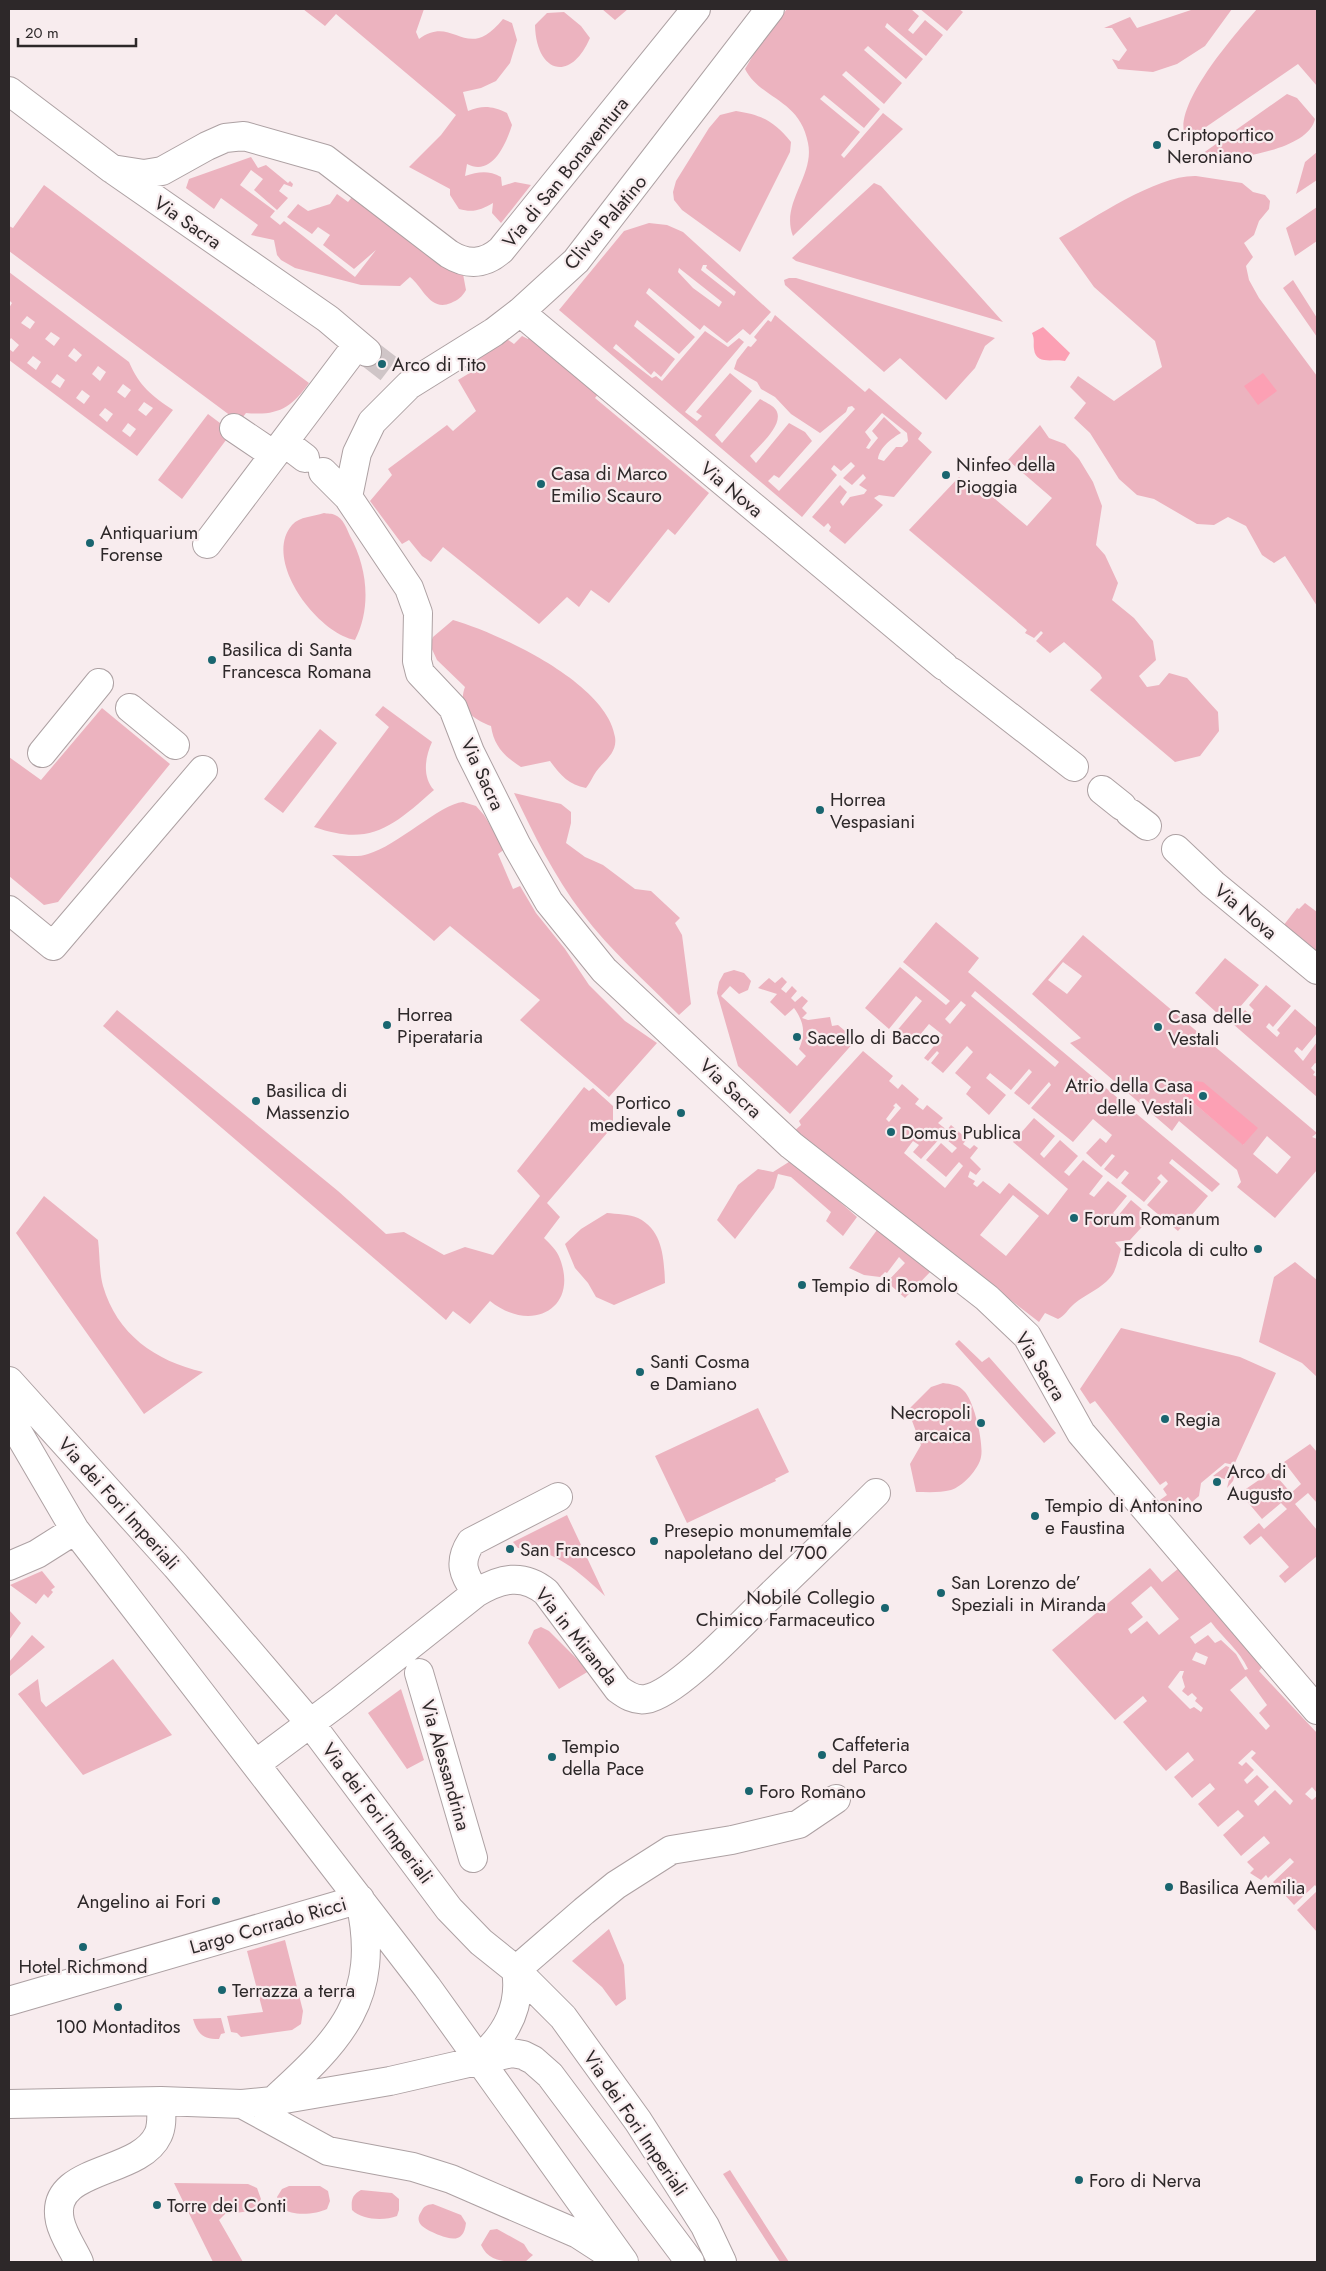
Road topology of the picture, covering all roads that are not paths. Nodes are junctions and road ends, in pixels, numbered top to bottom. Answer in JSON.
{"nodes":[{"id":1,"x":696,"y":9,"type":"edge"},
{"id":2,"x":770,"y":9,"type":"edge"},
{"id":3,"x":9,"y":91,"type":"edge"},
{"id":4,"x":112,"y":169,"type":"junction"},
{"id":5,"x":520,"y":312,"type":"junction"},
{"id":6,"x":234,"y":428,"type":"dead end"},
{"id":7,"x":297,"y":457,"type":"junction"},
{"id":8,"x":348,"y":497,"type":"junction"},
{"id":9,"x":207,"y":544,"type":"dead end"},
{"id":10,"x":99,"y":683,"type":"dead end"},
{"id":11,"x":130,"y":708,"type":"dead end"},
{"id":12,"x":175,"y":745,"type":"dead end"},
{"id":13,"x":42,"y":753,"type":"dead end"},
{"id":14,"x":204,"y":770,"type":"dead end"},
{"id":15,"x":9,"y":910,"type":"edge"},
{"id":16,"x":1317,"y":970,"type":"edge"},
{"id":17,"x":9,"y":1381,"type":"edge"},
{"id":18,"x":9,"y":1417,"type":"edge"},
{"id":19,"x":876,"y":1493,"type":"dead end"},
{"id":20,"x":558,"y":1497,"type":"dead end"},
{"id":21,"x":76,"y":1530,"type":"junction"},
{"id":22,"x":9,"y":1566,"type":"edge"},
{"id":23,"x":476,"y":1592,"type":"junction"},
{"id":24,"x":419,"y":1673,"type":"dead end"},
{"id":25,"x":1317,"y":1710,"type":"edge"},
{"id":26,"x":310,"y":1723,"type":"junction"},
{"id":27,"x":256,"y":1763,"type":"junction"},
{"id":28,"x":836,"y":1799,"type":"dead end"},
{"id":29,"x":473,"y":1858,"type":"dead end"},
{"id":30,"x":360,"y":1899,"type":"junction"},
{"id":31,"x":516,"y":1970,"type":"junction"},
{"id":32,"x":9,"y":2001,"type":"edge"},
{"id":33,"x":479,"y":2059,"type":"junction"},
{"id":34,"x":161,"y":2101,"type":"junction"},
{"id":35,"x":274,"y":2101,"type":"junction"},
{"id":36,"x":9,"y":2104,"type":"edge"},
{"id":37,"x":242,"y":2104,"type":"junction"},
{"id":38,"x":79,"y":2262,"type":"edge"},
{"id":39,"x":619,"y":2262,"type":"edge"},
{"id":40,"x":624,"y":2262,"type":"edge"},
{"id":41,"x":690,"y":2262,"type":"edge"},
{"id":42,"x":722,"y":2262,"type":"edge"}],
"edges":[{"from":1,"to":4,"type":"street","name":"Via di San Bonaventura"},
{"from":2,"to":5,"type":"street","name":"Clivus Palatino"},
{"from":3,"to":4,"type":"street","name":"Via Sacra"},
{"from":4,"to":7,"type":"street","name":"Via Sacra"},
{"from":5,"to":8,"type":"street","name":"Clivus Palatino"},
{"from":5,"to":16,"type":"street","name":"Via Nova"},
{"from":6,"to":7,"type":"street","name":"Via Sacra"},
{"from":7,"to":8,"type":"street","name":"Via Sacra"},
{"from":7,"to":9,"type":"street"},
{"from":8,"to":25,"type":"street","name":"Via Sacra"},
{"from":10,"to":13,"type":"street"},
{"from":11,"to":12,"type":"street"},
{"from":14,"to":15,"type":"street"},
{"from":17,"to":26,"type":"street","name":"Via dei Fori Imperiali"},
{"from":18,"to":21,"type":"street","name":"Via dei Fori Imperiali"},
{"from":19,"to":23,"type":"street","name":"Via in Miranda"},
{"from":20,"to":23,"type":"street"},
{"from":21,"to":22,"type":"street"},
{"from":21,"to":27,"type":"street","name":"Via dei Fori Imperiali"},
{"from":23,"to":26,"type":"street","name":"Via in Miranda"},
{"from":24,"to":29,"type":"street","name":"Via Alessandrina"},
{"from":26,"to":27,"type":"street","name":"Via in Miranda"},
{"from":26,"to":31,"type":"street","name":"Via dei Fori Imperiali"},
{"from":27,"to":30,"type":"street","name":"Via dei Fori Imperiali"},
{"from":28,"to":31,"type":"street"},
{"from":30,"to":32,"type":"street","name":"Largo Corrado Ricci"},
{"from":30,"to":33,"type":"street","name":"Via dei Fori Imperiali"},
{"from":30,"to":35,"type":"street","name":"Largo Corrado Ricci"},
{"from":31,"to":33,"type":"street"},
{"from":31,"to":42,"type":"street","name":"Via dei Fori Imperiali"},
{"from":33,"to":35,"type":"street"},
{"from":33,"to":40,"type":"street","name":"Via dei Fori Imperiali"},
{"from":33,"to":41,"type":"street"},
{"from":34,"to":36,"type":"street"},
{"from":34,"to":37,"type":"street"},
{"from":34,"to":38,"type":"street"},
{"from":35,"to":37,"type":"street"},
{"from":37,"to":39,"type":"street"}]}
